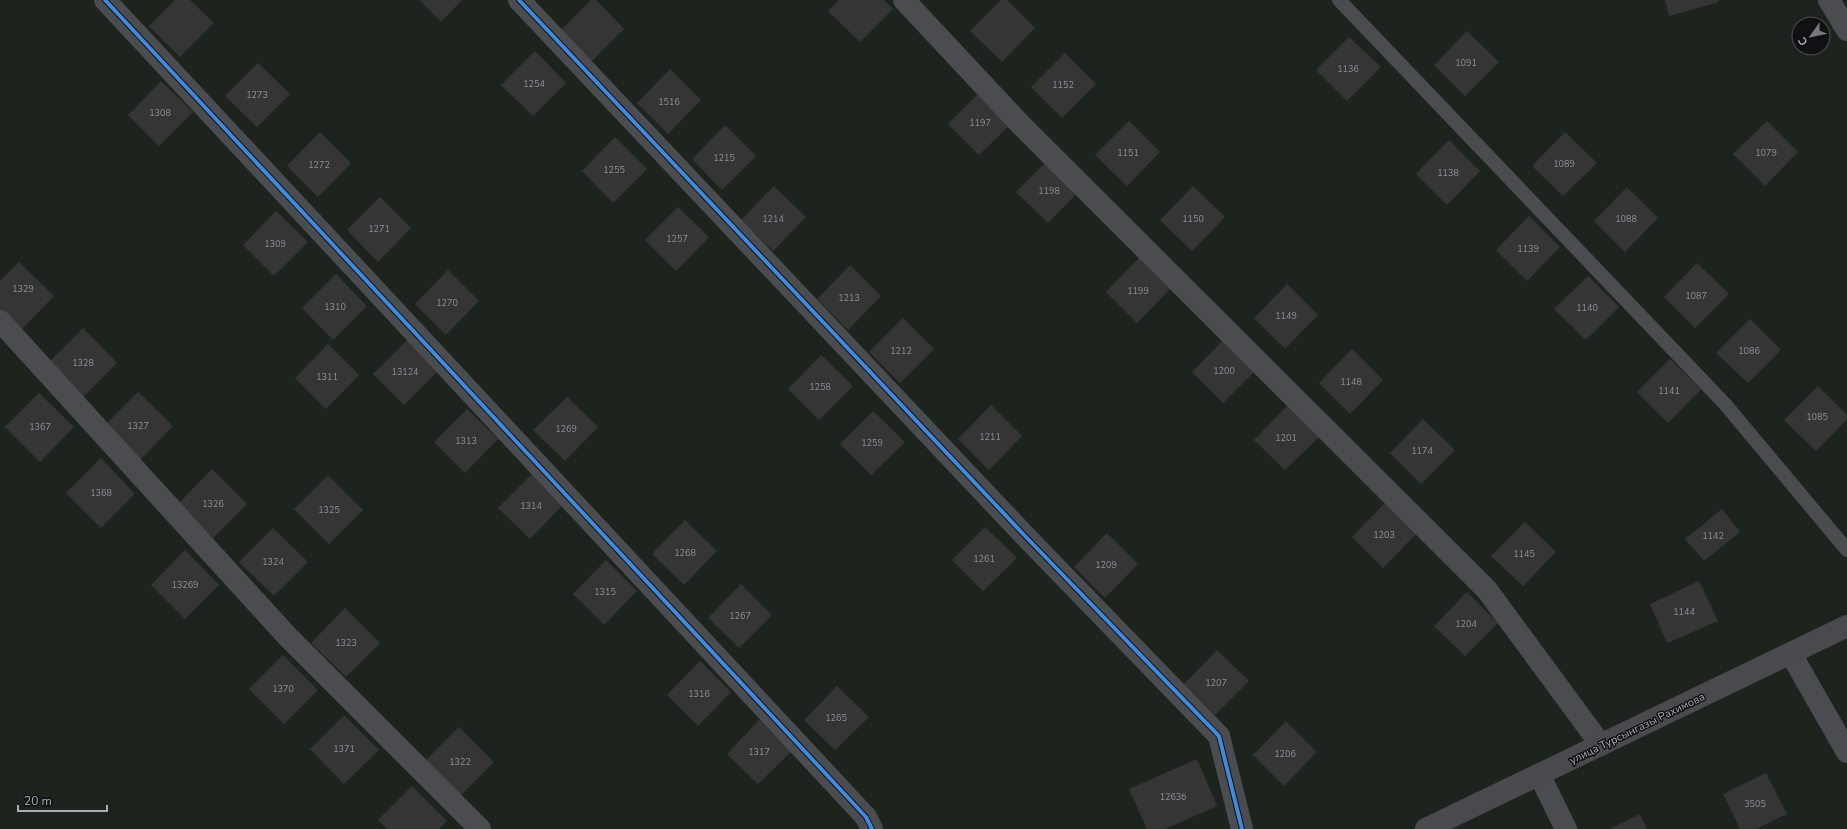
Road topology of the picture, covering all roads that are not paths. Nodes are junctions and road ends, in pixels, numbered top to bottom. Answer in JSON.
{"nodes":[{"id":1,"x":105,"y":0,"type":"edge"},
{"id":2,"x":519,"y":0,"type":"edge"},
{"id":3,"x":904,"y":0,"type":"edge"},
{"id":4,"x":1339,"y":0,"type":"edge"},
{"id":5,"x":1829,"y":0,"type":"edge"},
{"id":6,"x":1845,"y":20,"type":"edge"},
{"id":7,"x":0,"y":321,"type":"edge"},
{"id":8,"x":1847,"y":550,"type":"edge"},
{"id":9,"x":1847,"y":626,"type":"edge"},
{"id":10,"x":1791,"y":654,"type":"junction"},
{"id":11,"x":1601,"y":745,"type":"junction"},
{"id":12,"x":1847,"y":752,"type":"edge"},
{"id":13,"x":1540,"y":776,"type":"junction"},
{"id":14,"x":480,"y":829,"type":"edge"},
{"id":15,"x":872,"y":829,"type":"edge"},
{"id":16,"x":1242,"y":829,"type":"edge"},
{"id":17,"x":1426,"y":829,"type":"edge"},
{"id":18,"x":1566,"y":829,"type":"edge"}],
"edges":[{"from":1,"to":15,"type":"street"},
{"from":2,"to":16,"type":"street"},
{"from":3,"to":11,"type":"street"},
{"from":4,"to":8,"type":"lane"},
{"from":5,"to":6,"type":"street"},
{"from":7,"to":14,"type":"street"},
{"from":9,"to":10,"type":"street","name":"улица Турсынгазы Рахимова"},
{"from":10,"to":11,"type":"street","name":"улица Турсынгазы Рахимова"},
{"from":10,"to":12,"type":"street"},
{"from":11,"to":13,"type":"street","name":"улица Турсынгазы Рахимова"},
{"from":13,"to":17,"type":"street","name":"улица Турсынгазы Рахимова"},
{"from":13,"to":18,"type":"street"}]}
